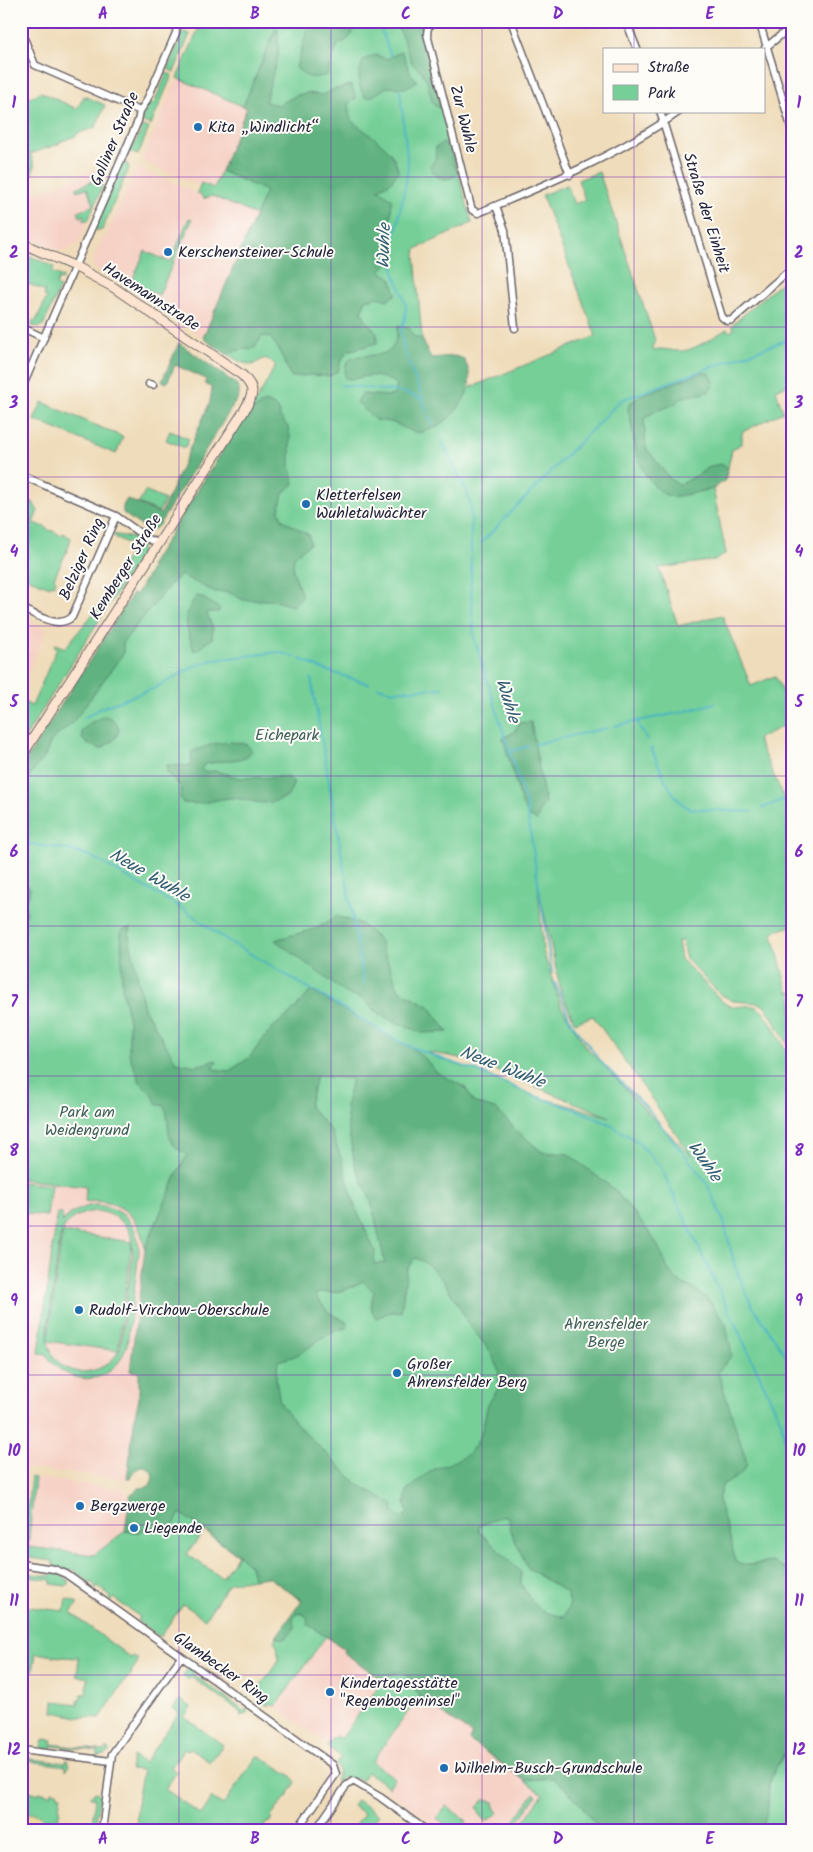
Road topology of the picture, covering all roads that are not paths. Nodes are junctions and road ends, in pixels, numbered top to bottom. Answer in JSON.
{"nodes":[{"id":1,"x":176,"y":21,"type":"edge"},
{"id":2,"x":437,"y":21,"type":"edge"},
{"id":3,"x":511,"y":21,"type":"edge"},
{"id":4,"x":626,"y":21,"type":"edge"},
{"id":5,"x":759,"y":21,"type":"edge"},
{"id":6,"x":792,"y":26,"type":"edge"},
{"id":7,"x":21,"y":30,"type":"edge"},
{"id":8,"x":637,"y":48,"type":"edge"},
{"id":9,"x":765,"y":48,"type":"edge"},
{"id":10,"x":766,"y":51,"type":"edge"},
{"id":11,"x":140,"y":111,"type":"junction"},
{"id":12,"x":660,"y":112,"type":"edge"},
{"id":13,"x":679,"y":112,"type":"edge"},
{"id":14,"x":664,"y":122,"type":"junction"},
{"id":15,"x":792,"y":130,"type":"edge"},
{"id":16,"x":570,"y":175,"type":"junction"},
{"id":17,"x":496,"y":206,"type":"junction"},
{"id":18,"x":21,"y":243,"type":"edge"},
{"id":19,"x":76,"y":267,"type":"junction"},
{"id":20,"x":792,"y":268,"type":"edge"},
{"id":21,"x":21,"y":327,"type":"edge"},
{"id":22,"x":515,"y":328,"type":"dead end"},
{"id":23,"x":44,"y":338,"type":"junction"},
{"id":24,"x":21,"y":390,"type":"edge"},
{"id":25,"x":252,"y":391,"type":"joint"},
{"id":26,"x":21,"y":475,"type":"edge"},
{"id":27,"x":116,"y":516,"type":"junction"},
{"id":28,"x":158,"y":543,"type":"junction"},
{"id":29,"x":21,"y":608,"type":"edge"},
{"id":30,"x":21,"y":757,"type":"edge"},
{"id":31,"x":21,"y":1564,"type":"edge"},
{"id":32,"x":181,"y":1657,"type":"junction"},
{"id":33,"x":21,"y":1750,"type":"edge"},
{"id":34,"x":111,"y":1761,"type":"junction"},
{"id":35,"x":102,"y":1831,"type":"edge"},
{"id":36,"x":296,"y":1831,"type":"edge"},
{"id":37,"x":315,"y":1831,"type":"edge"},
{"id":38,"x":427,"y":1831,"type":"edge"}],
"edges":[{"from":1,"to":11,"type":"street","name":"Golliner Straße"},
{"from":2,"to":17,"type":"street","name":"Zur Wuhle"},
{"from":3,"to":16,"type":"street"},
{"from":4,"to":8,"type":"street"},
{"from":5,"to":9,"type":"street"},
{"from":6,"to":9,"type":"street"},
{"from":7,"to":11,"type":"street"},
{"from":10,"to":15,"type":"street"},
{"from":11,"to":19,"type":"street","name":"Golliner Straße"},
{"from":12,"to":14,"type":"street","name":"Straße der Einheit"},
{"from":13,"to":14,"type":"street"},
{"from":14,"to":16,"type":"street"},
{"from":14,"to":20,"type":"street","name":"Straße der Einheit"},
{"from":16,"to":17,"type":"street"},
{"from":17,"to":22,"type":"street"},
{"from":18,"to":19,"type":"main road","name":"Havemannstraße"},
{"from":19,"to":23,"type":"street","name":"Golliner Straße"},
{"from":19,"to":25,"type":"main road","name":"Havemannstraße"},
{"from":21,"to":23,"type":"street"},
{"from":23,"to":24,"type":"street","name":"Golliner Straße"},
{"from":25,"to":28,"type":"main road","name":"Kemberger Straße"},
{"from":26,"to":27,"type":"street","name":"Belziger Ring"},
{"from":27,"to":28,"type":"street","name":"Belziger Ring"},
{"from":27,"to":29,"type":"street","name":"Belziger Ring"},
{"from":28,"to":30,"type":"main road","name":"Kemberger Straße"},
{"from":31,"to":32,"type":"street","name":"Glambecker Ring"},
{"from":32,"to":34,"type":"street"},
{"from":32,"to":36,"type":"street","name":"Glambecker Ring"},
{"from":33,"to":34,"type":"street"},
{"from":34,"to":35,"type":"street"},
{"from":37,"to":38,"type":"street"}]}
